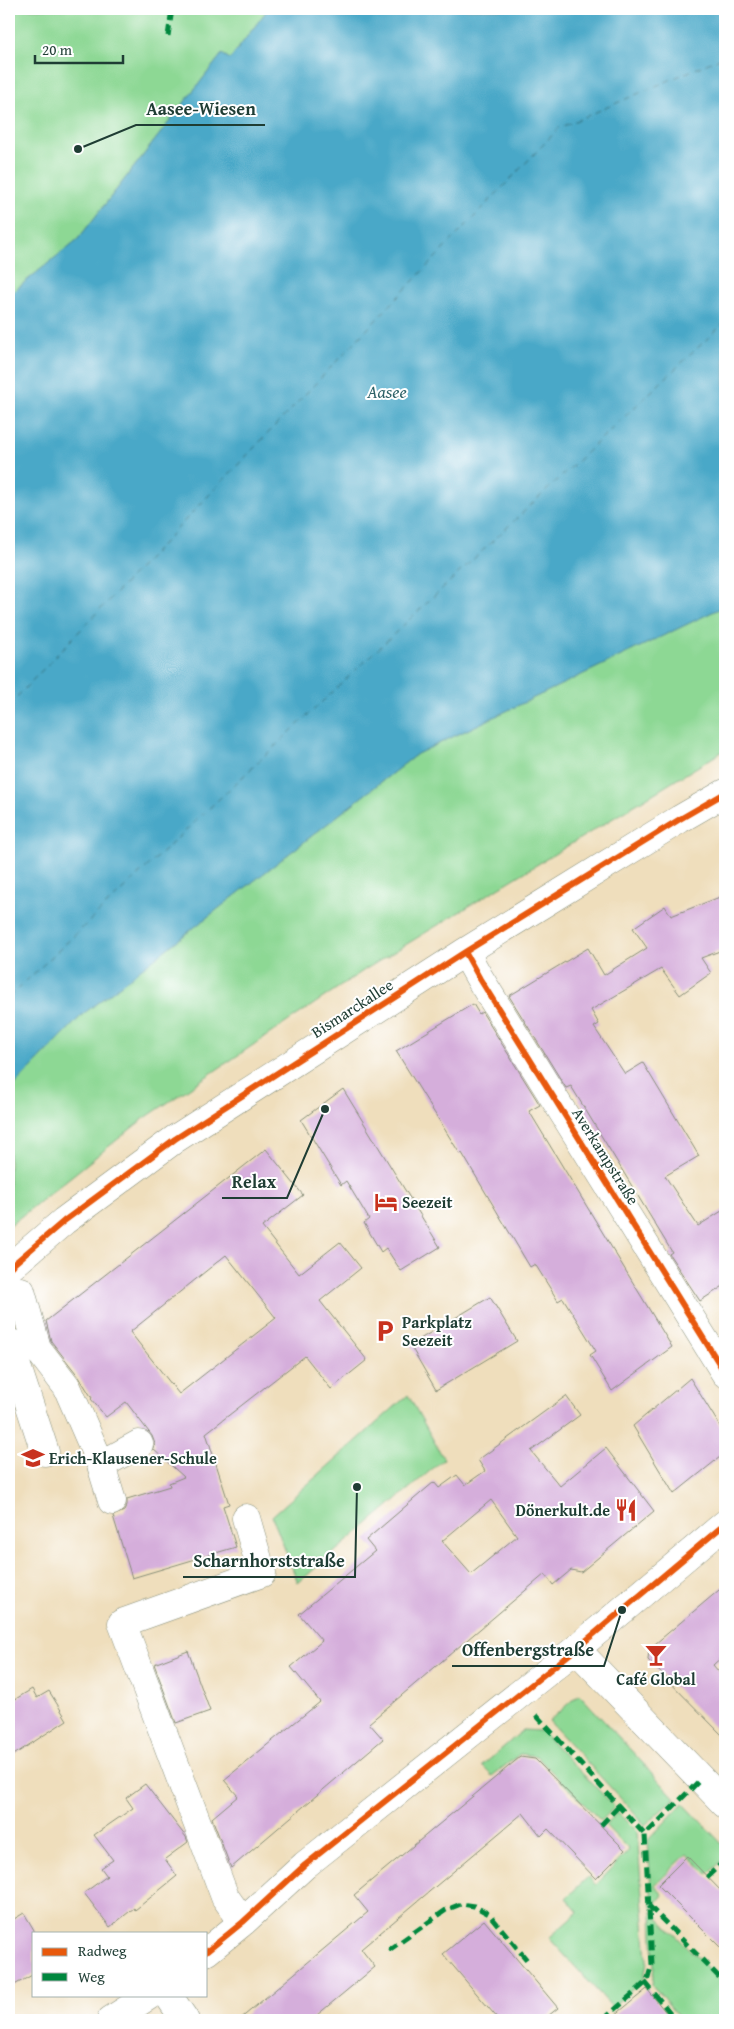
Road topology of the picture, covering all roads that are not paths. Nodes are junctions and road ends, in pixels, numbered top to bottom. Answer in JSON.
{"nodes":[{"id":1,"x":725,"y":793,"type":"edge"},
{"id":2,"x":465,"y":952,"type":"junction"},
{"id":3,"x":15,"y":1279,"type":"edge"},
{"id":4,"x":9,"y":1342,"type":"edge"},
{"id":5,"x":725,"y":1373,"type":"edge"},
{"id":6,"x":139,"y":1444,"type":"dead end"},
{"id":7,"x":45,"y":1452,"type":"dead end"},
{"id":8,"x":101,"y":1465,"type":"junction"},
{"id":9,"x":112,"y":1501,"type":"dead end"},
{"id":10,"x":246,"y":1518,"type":"dead end"},
{"id":11,"x":725,"y":1524,"type":"edge"},
{"id":12,"x":576,"y":1649,"type":"junction"},
{"id":13,"x":725,"y":1804,"type":"edge"},
{"id":14,"x":243,"y":1922,"type":"junction"},
{"id":15,"x":208,"y":1950,"type":"edge"},
{"id":16,"x":148,"y":1996,"type":"edge"},
{"id":17,"x":169,"y":1996,"type":"edge"},
{"id":18,"x":111,"y":2020,"type":"edge"},
{"id":19,"x":185,"y":2020,"type":"edge"}],
"edges":[{"from":1,"to":2,"type":"street","name":"Bismarckallee"},
{"from":2,"to":3,"type":"street","name":"Bismarckallee"},
{"from":2,"to":5,"type":"street","name":"Averkampstraße"},
{"from":3,"to":8,"type":"street"},
{"from":4,"to":7,"type":"street"},
{"from":6,"to":8,"type":"street"},
{"from":8,"to":9,"type":"street"},
{"from":10,"to":14,"type":"street"},
{"from":11,"to":12,"type":"street"},
{"from":12,"to":13,"type":"street"},
{"from":12,"to":14,"type":"street"},
{"from":14,"to":15,"type":"street"},
{"from":16,"to":18,"type":"street"},
{"from":17,"to":19,"type":"street"}]}
